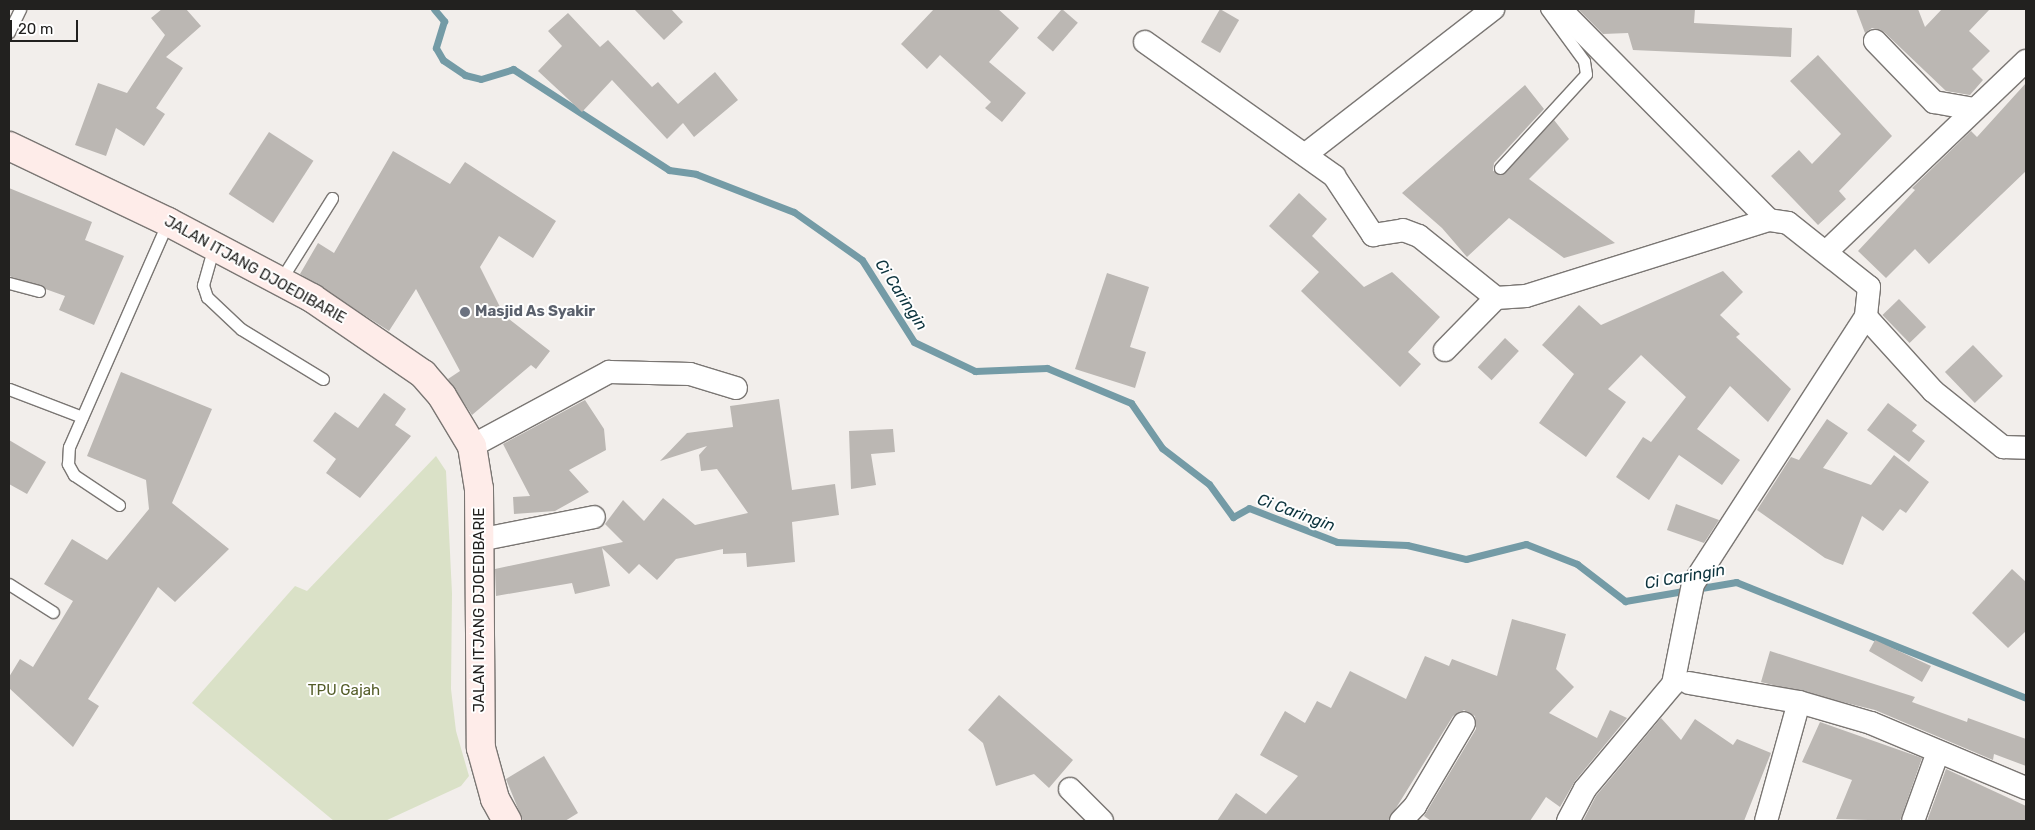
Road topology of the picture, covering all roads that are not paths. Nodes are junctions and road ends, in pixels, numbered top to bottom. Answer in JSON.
{"nodes":[{"id":1,"x":20,"y":9,"type":"edge"},
{"id":2,"x":1493,"y":9,"type":"edge"},
{"id":3,"x":1546,"y":9,"type":"edge"},
{"id":4,"x":1560,"y":9,"type":"edge"},
{"id":5,"x":9,"y":32,"type":"edge"},
{"id":6,"x":1875,"y":41,"type":"dead end"},
{"id":7,"x":1145,"y":42,"type":"dead end"},
{"id":8,"x":2026,"y":61,"type":"edge"},
{"id":9,"x":1974,"y":109,"type":"junction"},
{"id":10,"x":9,"y":146,"type":"edge"},
{"id":11,"x":1306,"y":154,"type":"junction"},
{"id":12,"x":1500,"y":168,"type":"dead end"},
{"id":13,"x":332,"y":198,"type":"dead end"},
{"id":14,"x":1769,"y":220,"type":"junction"},
{"id":15,"x":168,"y":222,"type":"junction"},
{"id":16,"x":214,"y":246,"type":"junction"},
{"id":17,"x":1827,"y":251,"type":"junction"},
{"id":18,"x":280,"y":281,"type":"junction"},
{"id":19,"x":9,"y":284,"type":"edge"},
{"id":20,"x":39,"y":291,"type":"dead end"},
{"id":21,"x":1496,"y":298,"type":"junction"},
{"id":22,"x":1866,"y":317,"type":"junction"},
{"id":23,"x":1445,"y":350,"type":"dead end"},
{"id":24,"x":323,"y":379,"type":"dead end"},
{"id":25,"x":736,"y":388,"type":"dead end"},
{"id":26,"x":9,"y":389,"type":"edge"},
{"id":27,"x":82,"y":417,"type":"junction"},
{"id":28,"x":472,"y":446,"type":"junction"},
{"id":29,"x":2026,"y":448,"type":"edge"},
{"id":30,"x":119,"y":505,"type":"dead end"},
{"id":31,"x":594,"y":517,"type":"dead end"},
{"id":32,"x":479,"y":540,"type":"junction"},
{"id":33,"x":9,"y":584,"type":"edge"},
{"id":34,"x":52,"y":612,"type":"dead end"},
{"id":35,"x":1689,"y":683,"type":"dead end"},
{"id":36,"x":1799,"y":702,"type":"junction"},
{"id":37,"x":1464,"y":723,"type":"dead end"},
{"id":38,"x":1938,"y":752,"type":"junction"},
{"id":39,"x":2026,"y":788,"type":"edge"},
{"id":40,"x":1070,"y":789,"type":"dead end"},
{"id":41,"x":507,"y":821,"type":"edge"},
{"id":42,"x":1102,"y":821,"type":"edge"},
{"id":43,"x":1401,"y":821,"type":"edge"},
{"id":44,"x":1568,"y":821,"type":"edge"},
{"id":45,"x":1766,"y":821,"type":"edge"},
{"id":46,"x":1913,"y":821,"type":"edge"}],
"edges":[{"from":1,"to":5,"type":"lane"},
{"from":2,"to":11,"type":"street"},
{"from":3,"to":12,"type":"lane"},
{"from":4,"to":14,"type":"street"},
{"from":6,"to":9,"type":"street"},
{"from":7,"to":11,"type":"street"},
{"from":8,"to":9,"type":"street"},
{"from":9,"to":17,"type":"street"},
{"from":10,"to":15,"type":"main road","name":"JALAN ITJANG DJOEDIBARIE"},
{"from":11,"to":21,"type":"street"},
{"from":13,"to":18,"type":"lane"},
{"from":14,"to":17,"type":"street"},
{"from":14,"to":21,"type":"street"},
{"from":15,"to":16,"type":"main road","name":"JALAN ITJANG DJOEDIBARIE"},
{"from":15,"to":27,"type":"lane"},
{"from":16,"to":18,"type":"main road","name":"JALAN ITJANG DJOEDIBARIE"},
{"from":16,"to":24,"type":"lane"},
{"from":17,"to":22,"type":"street"},
{"from":18,"to":28,"type":"main road","name":"JALAN ITJANG DJOEDIBARIE"},
{"from":19,"to":20,"type":"lane"},
{"from":21,"to":23,"type":"street"},
{"from":22,"to":29,"type":"street"},
{"from":22,"to":44,"type":"street"},
{"from":25,"to":28,"type":"street"},
{"from":26,"to":27,"type":"lane"},
{"from":27,"to":30,"type":"lane"},
{"from":28,"to":32,"type":"main road","name":"JALAN ITJANG DJOEDIBARIE"},
{"from":31,"to":32,"type":"street"},
{"from":32,"to":41,"type":"main road","name":"JALAN ITJANG DJOEDIBARIE"},
{"from":33,"to":34,"type":"lane"},
{"from":35,"to":36,"type":"street"},
{"from":36,"to":38,"type":"street"},
{"from":36,"to":45,"type":"street"},
{"from":37,"to":43,"type":"street"},
{"from":38,"to":39,"type":"street"},
{"from":38,"to":46,"type":"street"},
{"from":40,"to":42,"type":"street"}]}
